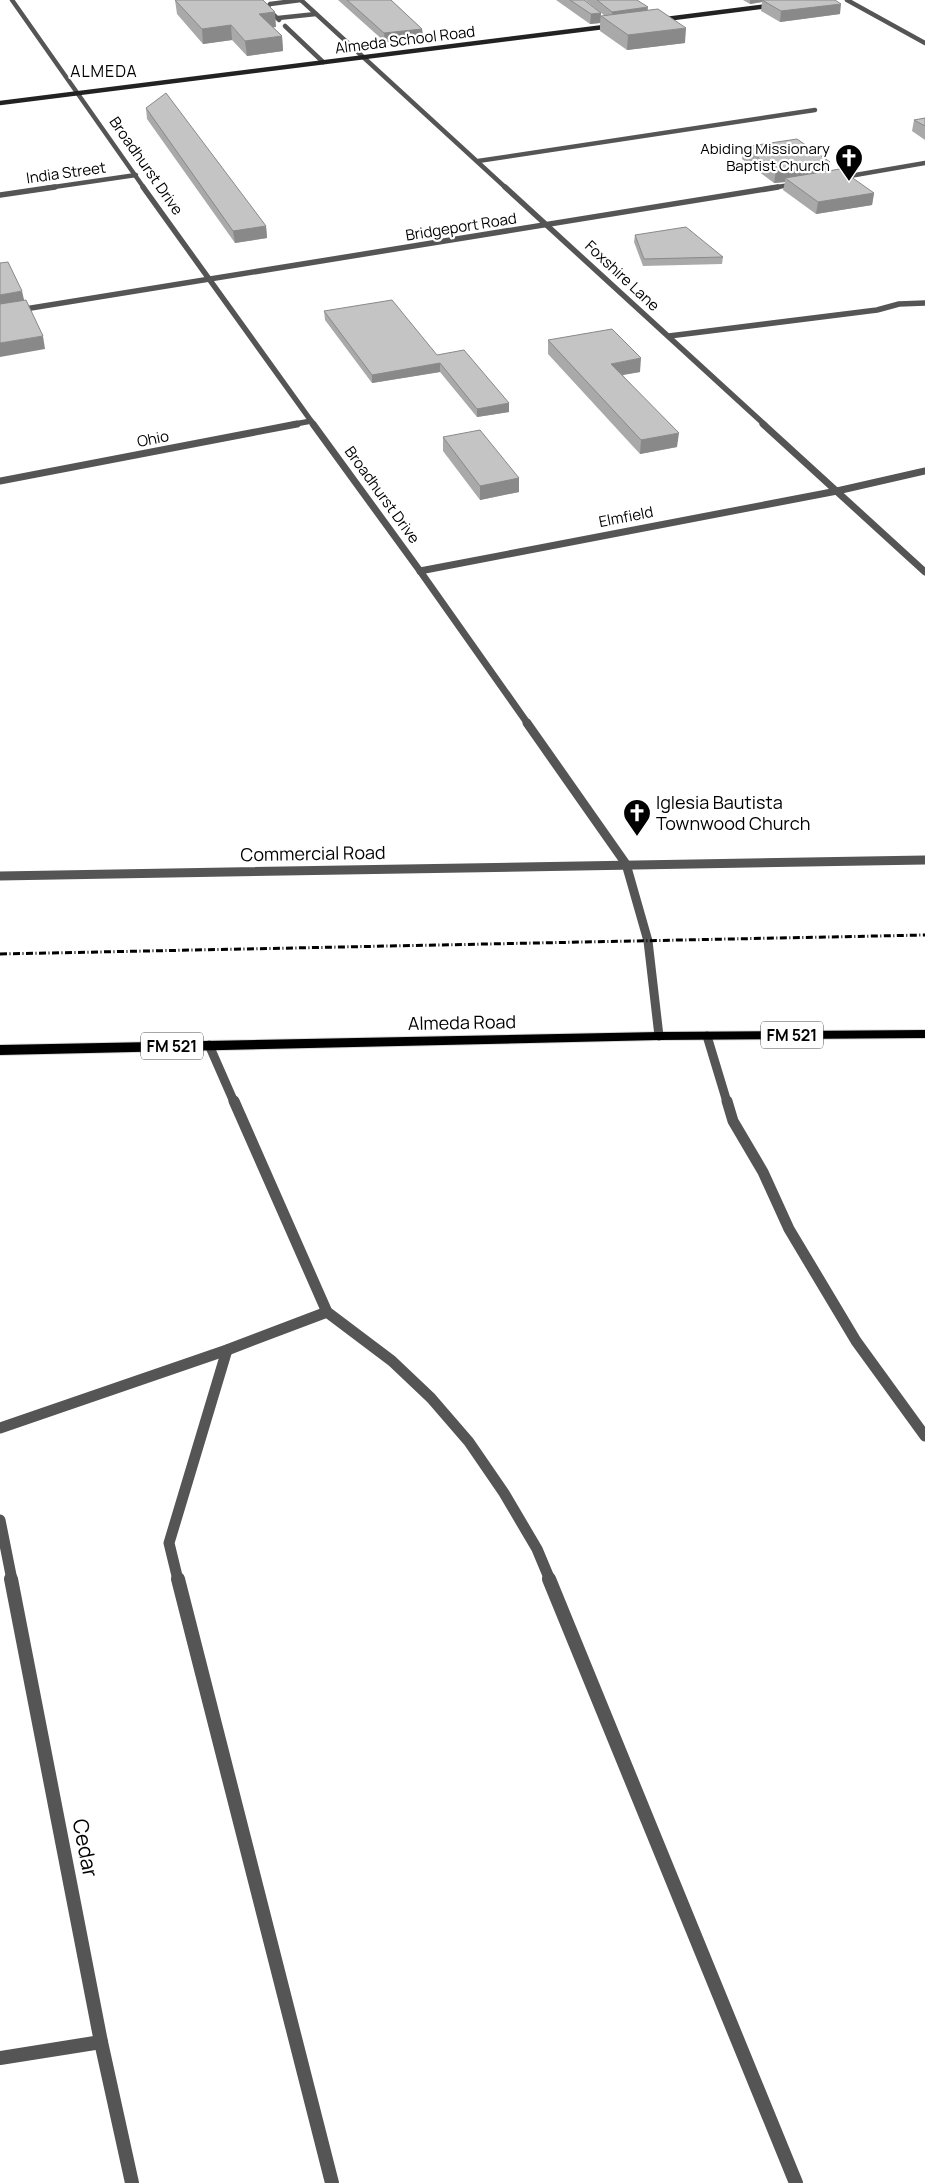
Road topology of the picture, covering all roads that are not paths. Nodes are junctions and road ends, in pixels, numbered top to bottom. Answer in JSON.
{"nodes":[{"id":1,"x":12,"y":0,"type":"edge"},
{"id":2,"x":301,"y":0,"type":"edge"},
{"id":3,"x":846,"y":0,"type":"edge"},
{"id":4,"x":784,"y":4,"type":"edge"},
{"id":5,"x":316,"y":14,"type":"junction"},
{"id":6,"x":605,"y":20,"type":"edge"},
{"id":7,"x":650,"y":21,"type":"edge"},
{"id":8,"x":621,"y":24,"type":"edge"},
{"id":9,"x":285,"y":26,"type":"dead end"},
{"id":10,"x":611,"y":26,"type":"junction"},
{"id":11,"x":925,"y":42,"type":"edge"},
{"id":12,"x":363,"y":57,"type":"junction"},
{"id":13,"x":323,"y":62,"type":"junction"},
{"id":14,"x":77,"y":93,"type":"junction"},
{"id":15,"x":0,"y":102,"type":"edge"},
{"id":16,"x":815,"y":110,"type":"dead end"},
{"id":17,"x":478,"y":161,"type":"junction"},
{"id":18,"x":925,"y":163,"type":"edge"},
{"id":19,"x":136,"y":175,"type":"junction"},
{"id":20,"x":828,"y":179,"type":"edge"},
{"id":21,"x":800,"y":184,"type":"edge"},
{"id":22,"x":0,"y":195,"type":"edge"},
{"id":23,"x":548,"y":225,"type":"junction"},
{"id":24,"x":208,"y":280,"type":"junction"},
{"id":25,"x":925,"y":303,"type":"edge"},
{"id":26,"x":0,"y":313,"type":"edge"},
{"id":27,"x":669,"y":336,"type":"junction"},
{"id":28,"x":310,"y":421,"type":"junction"},
{"id":29,"x":925,"y":471,"type":"edge"},
{"id":30,"x":0,"y":481,"type":"edge"},
{"id":31,"x":837,"y":490,"type":"junction"},
{"id":32,"x":420,"y":571,"type":"junction"},
{"id":33,"x":925,"y":572,"type":"edge"},
{"id":34,"x":925,"y":860,"type":"edge"},
{"id":35,"x":626,"y":864,"type":"junction"},
{"id":36,"x":0,"y":876,"type":"edge"},
{"id":37,"x":925,"y":1034,"type":"edge"},
{"id":38,"x":659,"y":1036,"type":"junction"},
{"id":39,"x":707,"y":1036,"type":"junction"},
{"id":40,"x":209,"y":1045,"type":"junction"},
{"id":41,"x":0,"y":1050,"type":"edge"},
{"id":42,"x":327,"y":1312,"type":"junction"},
{"id":43,"x":227,"y":1350,"type":"junction"},
{"id":44,"x":0,"y":1428,"type":"edge"},
{"id":45,"x":925,"y":1436,"type":"edge"},
{"id":46,"x":0,"y":1520,"type":"edge"},
{"id":47,"x":101,"y":2042,"type":"junction"},
{"id":48,"x":0,"y":2058,"type":"edge"},
{"id":49,"x":132,"y":2183,"type":"edge"},
{"id":50,"x":332,"y":2183,"type":"edge"},
{"id":51,"x":796,"y":2183,"type":"edge"}],
"edges":[{"from":1,"to":14,"type":"street","name":"Broadhurst Drive"},
{"from":2,"to":5,"type":"street","name":"Foxshire Lane"},
{"from":2,"to":5,"type":"street"},
{"from":3,"to":11,"type":"street"},
{"from":4,"to":7,"type":"street"},
{"from":5,"to":12,"type":"street","name":"Foxshire Lane"},
{"from":6,"to":10,"type":"street"},
{"from":8,"to":10,"type":"street","name":"Almeda School Road"},
{"from":9,"to":13,"type":"street"},
{"from":10,"to":12,"type":"street","name":"Almeda School Road"},
{"from":12,"to":13,"type":"street","name":"Almeda School Road"},
{"from":12,"to":17,"type":"street","name":"Foxshire Lane"},
{"from":13,"to":14,"type":"street","name":"Almeda School Road"},
{"from":14,"to":15,"type":"street","name":"Almeda School Road"},
{"from":14,"to":19,"type":"street","name":"Broadhurst Drive"},
{"from":16,"to":17,"type":"street"},
{"from":17,"to":23,"type":"street","name":"Foxshire Lane"},
{"from":18,"to":20,"type":"street"},
{"from":19,"to":22,"type":"street","name":"India Street"},
{"from":19,"to":24,"type":"street","name":"Broadhurst Drive"},
{"from":21,"to":23,"type":"street","name":"Bridgeport Road"},
{"from":23,"to":24,"type":"street","name":"Bridgeport Road"},
{"from":23,"to":27,"type":"street","name":"Foxshire Lane"},
{"from":24,"to":26,"type":"street","name":"Bridgeport Road"},
{"from":24,"to":28,"type":"street","name":"Broadhurst Drive"},
{"from":25,"to":27,"type":"street"},
{"from":27,"to":31,"type":"street","name":"Foxshire Lane"},
{"from":28,"to":30,"type":"street","name":"Ohio"},
{"from":28,"to":32,"type":"street","name":"Broadhurst Drive"},
{"from":29,"to":31,"type":"street","name":"Elmfield"},
{"from":31,"to":32,"type":"street","name":"Elmfield"},
{"from":31,"to":33,"type":"street","name":"Foxshire Lane"},
{"from":32,"to":35,"type":"street","name":"Broadhurst Drive"},
{"from":34,"to":35,"type":"street","name":"Commercial Road"},
{"from":35,"to":36,"type":"street","name":"Commercial Road"},
{"from":35,"to":38,"type":"street","name":"Broadhurst Drive"},
{"from":37,"to":39,"type":"main road","name":"Almeda Road","number":"FM 521"},
{"from":38,"to":39,"type":"main road","name":"Almeda Road","number":"FM 521"},
{"from":38,"to":40,"type":"main road","name":"Almeda Road","number":"FM 521"},
{"from":39,"to":45,"type":"street"},
{"from":40,"to":41,"type":"main road","name":"Almeda Road","number":"FM 521"},
{"from":40,"to":42,"type":"street"},
{"from":42,"to":43,"type":"street"},
{"from":42,"to":51,"type":"street"},
{"from":43,"to":44,"type":"street"},
{"from":43,"to":50,"type":"street"},
{"from":46,"to":47,"type":"street","name":"Cedar"},
{"from":47,"to":48,"type":"street"},
{"from":47,"to":49,"type":"street","name":"Cedar"}]}
